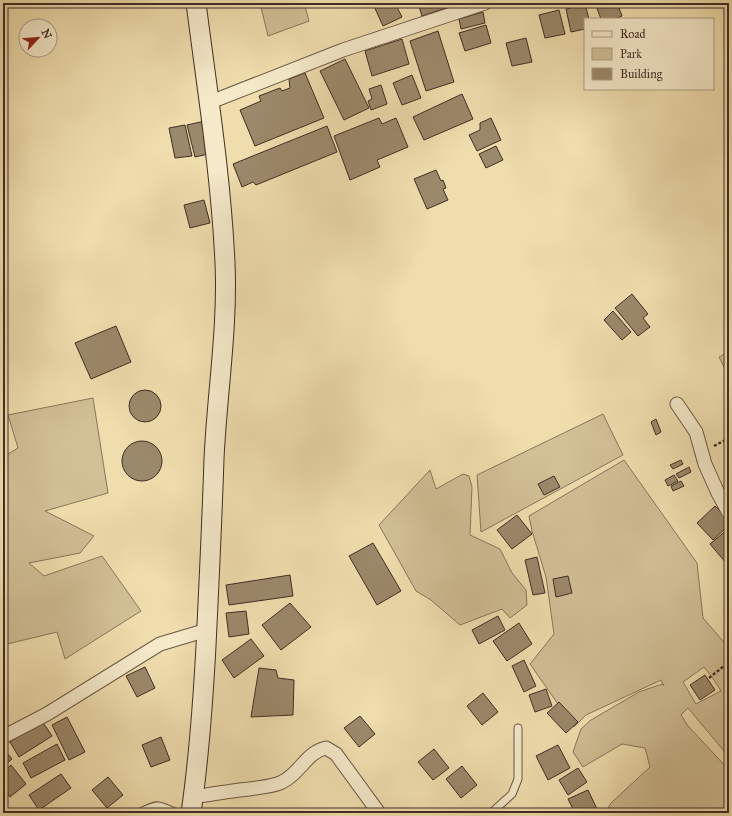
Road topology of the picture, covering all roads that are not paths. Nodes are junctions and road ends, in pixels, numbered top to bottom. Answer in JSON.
{"nodes":[{"id":1,"x":196,"y":3,"type":"edge"},
{"id":2,"x":485,"y":3,"type":"edge"},
{"id":3,"x":208,"y":103,"type":"junction"},
{"id":4,"x":678,"y":404,"type":"dead end"},
{"id":5,"x":729,"y":513,"type":"edge"},
{"id":6,"x":206,"y":630,"type":"junction"},
{"id":7,"x":518,"y":728,"type":"dead end"},
{"id":8,"x":3,"y":737,"type":"edge"},
{"id":9,"x":192,"y":805,"type":"edge"},
{"id":10,"x":138,"y":813,"type":"edge"},
{"id":11,"x":177,"y":813,"type":"edge"},
{"id":12,"x":379,"y":813,"type":"edge"},
{"id":13,"x":491,"y":813,"type":"edge"}],
"edges":[{"from":1,"to":3,"type":"street"},
{"from":2,"to":3,"type":"street"},
{"from":3,"to":6,"type":"street"},
{"from":4,"to":5,"type":"street"},
{"from":6,"to":8,"type":"street"},
{"from":6,"to":9,"type":"street"},
{"from":7,"to":13,"type":"lane"},
{"from":9,"to":12,"type":"street"},
{"from":10,"to":11,"type":"lane"}]}
